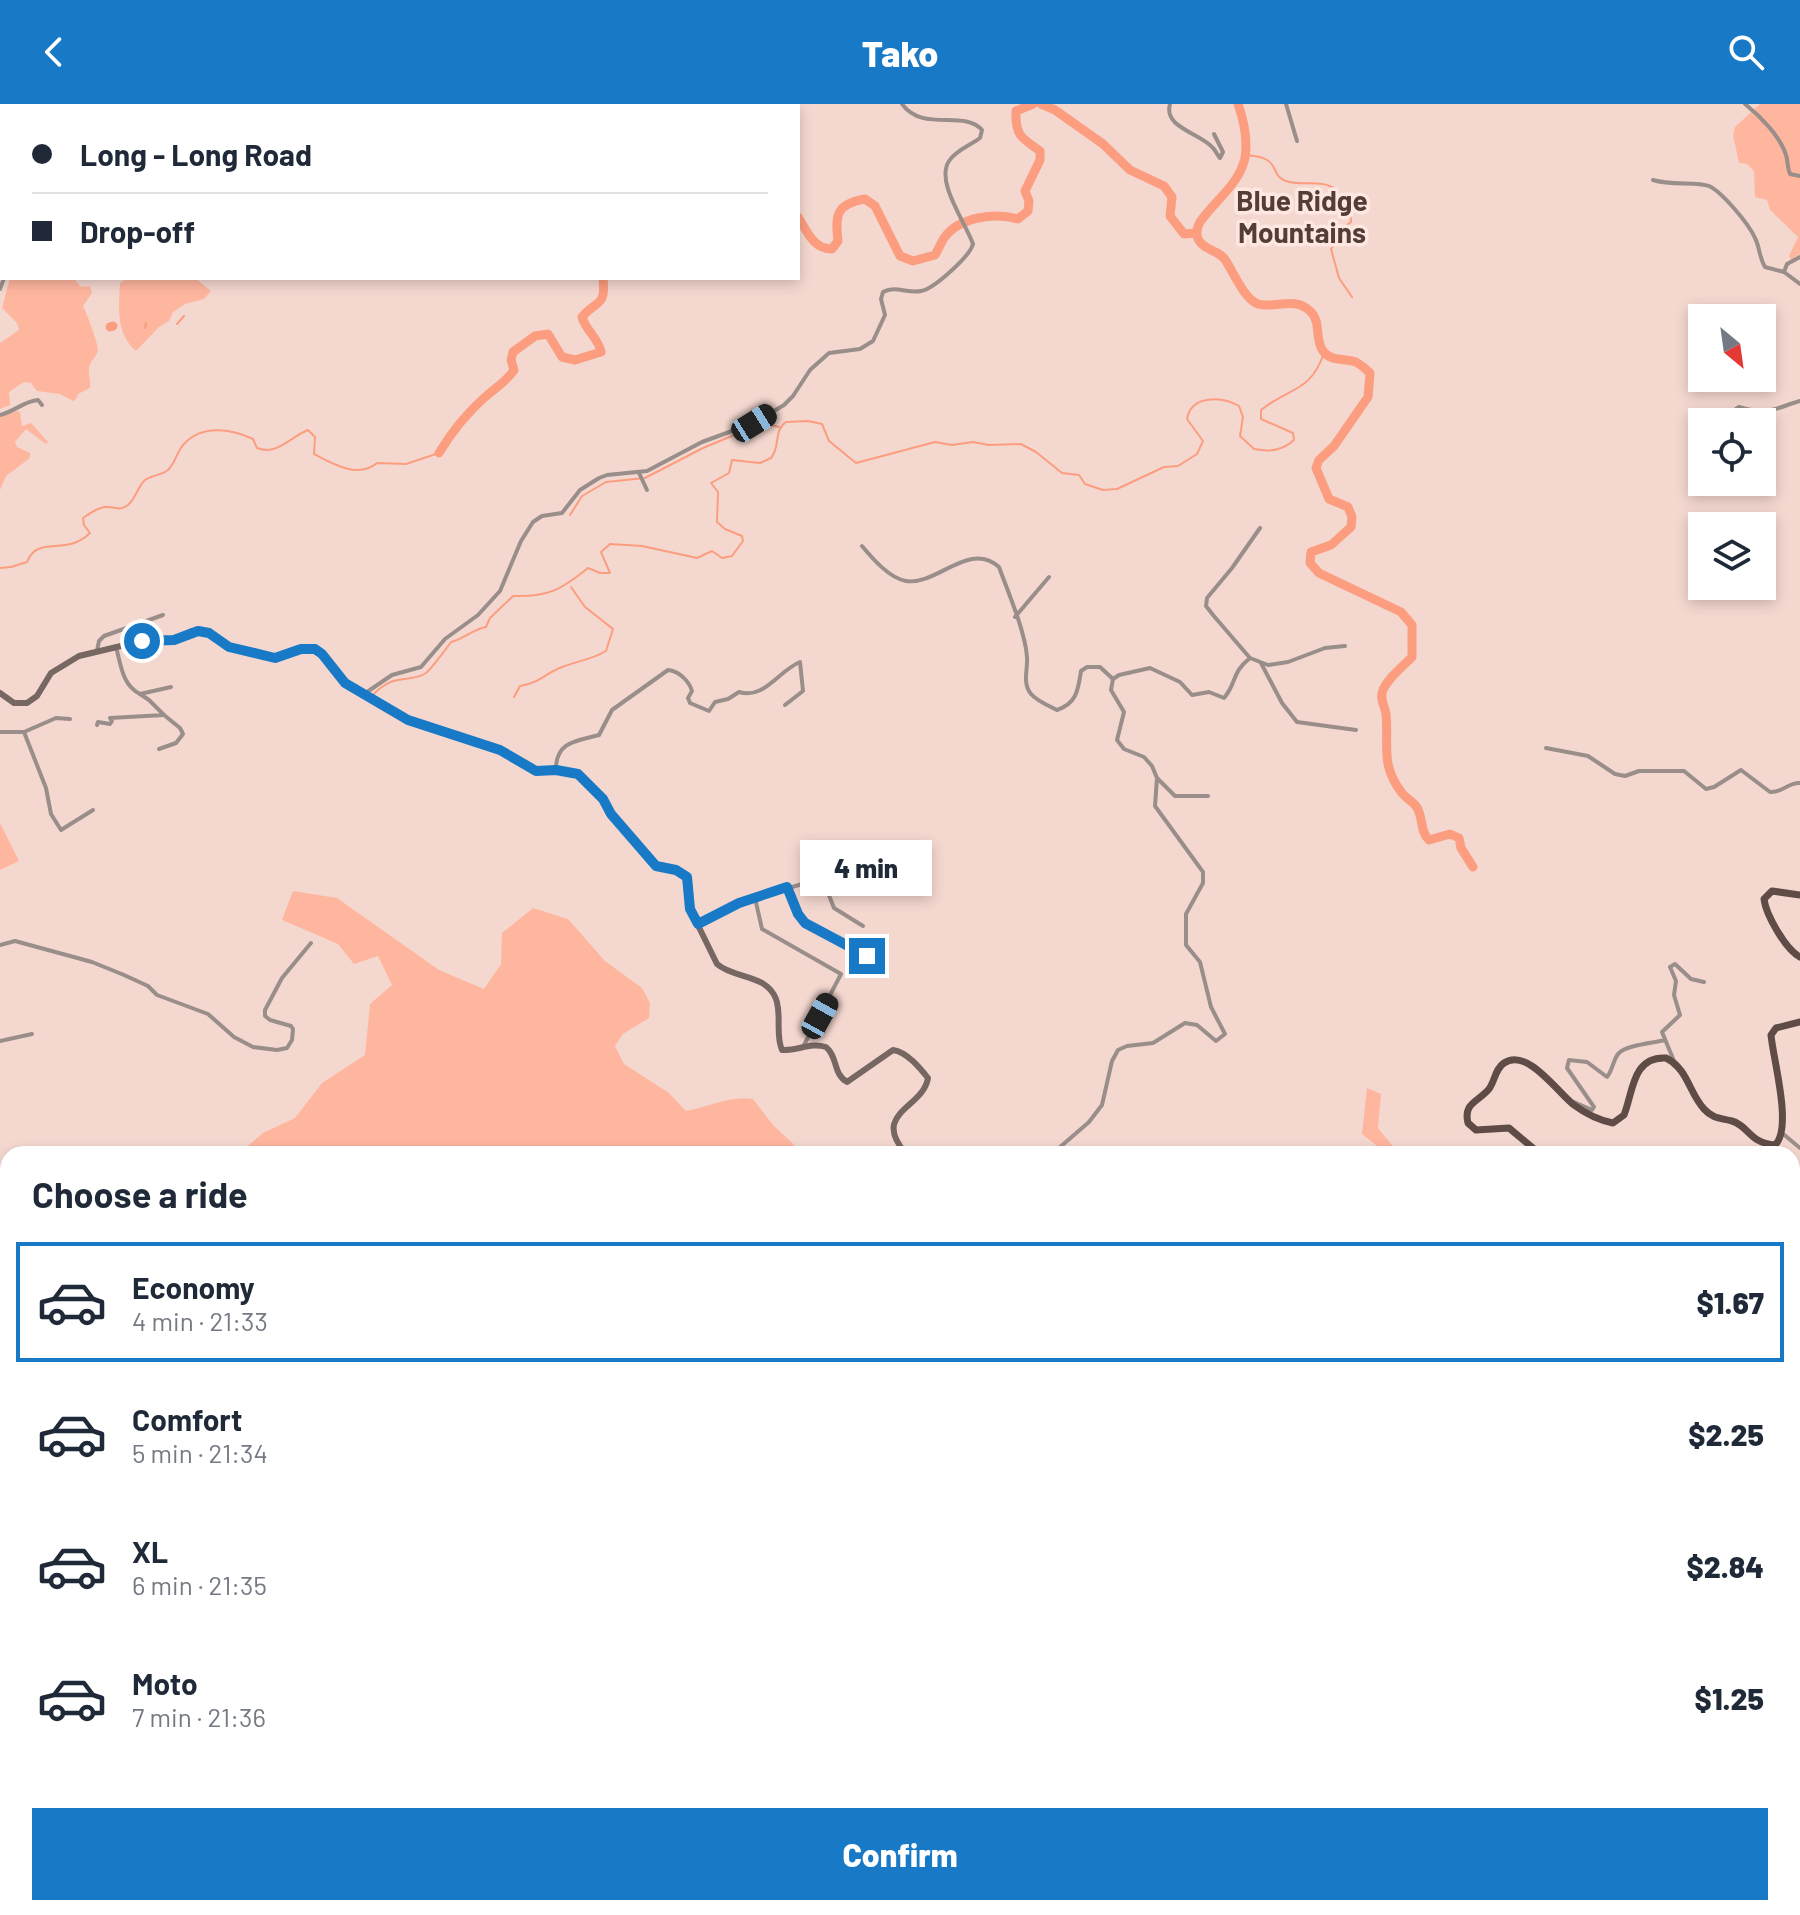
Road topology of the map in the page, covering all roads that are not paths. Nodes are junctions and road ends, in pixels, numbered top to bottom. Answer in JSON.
{"nodes":[{"id":1,"x":902,"y":104,"type":"edge"},
{"id":2,"x":1170,"y":104,"type":"edge"},
{"id":3,"x":1286,"y":104,"type":"edge"},
{"id":4,"x":1745,"y":104,"type":"edge"},
{"id":5,"x":1214,"y":134,"type":"dead end"},
{"id":6,"x":1297,"y":141,"type":"dead end"},
{"id":7,"x":1800,"y":176,"type":"edge"},
{"id":8,"x":1653,"y":180,"type":"dead end"},
{"id":9,"x":1800,"y":257,"type":"edge"},
{"id":10,"x":1784,"y":272,"type":"junction"},
{"id":11,"x":1800,"y":284,"type":"edge"},
{"id":12,"x":1800,"y":401,"type":"edge"},
{"id":13,"x":42,"y":405,"type":"dead end"},
{"id":14,"x":1776,"y":408,"type":"edge"},
{"id":15,"x":0,"y":415,"type":"edge"},
{"id":16,"x":640,"y":477,"type":"junction"},
{"id":17,"x":647,"y":490,"type":"dead end"},
{"id":18,"x":1260,"y":528,"type":"dead end"},
{"id":19,"x":862,"y":546,"type":"dead end"},
{"id":20,"x":1049,"y":577,"type":"dead end"},
{"id":21,"x":163,"y":615,"type":"dead end"},
{"id":22,"x":1015,"y":617,"type":"junction"},
{"id":23,"x":1345,"y":646,"type":"dead end"},
{"id":24,"x":116,"y":647,"type":"junction"},
{"id":25,"x":97,"y":651,"type":"junction"},
{"id":26,"x":1250,"y":658,"type":"junction"},
{"id":27,"x":1260,"y":662,"type":"junction"},
{"id":28,"x":1113,"y":679,"type":"junction"},
{"id":29,"x":171,"y":687,"type":"dead end"},
{"id":30,"x":0,"y":693,"type":"edge"},
{"id":31,"x":140,"y":694,"type":"junction"},
{"id":32,"x":364,"y":694,"type":"junction"},
{"id":33,"x":785,"y":705,"type":"dead end"},
{"id":34,"x":164,"y":715,"type":"junction"},
{"id":35,"x":70,"y":719,"type":"dead end"},
{"id":36,"x":97,"y":725,"type":"dead end"},
{"id":37,"x":1356,"y":730,"type":"dead end"},
{"id":38,"x":0,"y":732,"type":"edge"},
{"id":39,"x":24,"y":732,"type":"junction"},
{"id":40,"x":1546,"y":748,"type":"dead end"},
{"id":41,"x":159,"y":749,"type":"dead end"},
{"id":42,"x":556,"y":770,"type":"junction"},
{"id":43,"x":1157,"y":778,"type":"junction"},
{"id":44,"x":1800,"y":783,"type":"edge"},
{"id":45,"x":1208,"y":796,"type":"dead end"},
{"id":46,"x":93,"y":810,"type":"dead end"},
{"id":47,"x":787,"y":887,"type":"junction"},
{"id":48,"x":1800,"y":895,"type":"edge"},
{"id":49,"x":755,"y":898,"type":"junction"},
{"id":50,"x":698,"y":924,"type":"junction"},
{"id":51,"x":863,"y":926,"type":"dead end"},
{"id":52,"x":311,"y":943,"type":"dead end"},
{"id":53,"x":0,"y":945,"type":"edge"},
{"id":54,"x":867,"y":956,"type":"dead end"},
{"id":55,"x":1800,"y":957,"type":"edge"},
{"id":56,"x":1704,"y":982,"type":"dead end"},
{"id":57,"x":1800,"y":1022,"type":"edge"},
{"id":58,"x":32,"y":1034,"type":"dead end"},
{"id":59,"x":1665,"y":1040,"type":"junction"},
{"id":60,"x":0,"y":1041,"type":"edge"},
{"id":61,"x":804,"y":1045,"type":"junction"},
{"id":62,"x":1675,"y":1064,"type":"junction"},
{"id":63,"x":1572,"y":1103,"type":"junction"},
{"id":64,"x":1782,"y":1133,"type":"junction"},
{"id":65,"x":901,"y":1146,"type":"edge"},
{"id":66,"x":1061,"y":1146,"type":"edge"},
{"id":67,"x":1530,"y":1146,"type":"edge"},
{"id":68,"x":1798,"y":1146,"type":"edge"}],
"edges":[{"from":1,"to":16,"type":"street"},
{"from":2,"to":5,"type":"street"},
{"from":3,"to":6,"type":"street"},
{"from":4,"to":7,"type":"street"},
{"from":8,"to":10,"type":"street"},
{"from":9,"to":10,"type":"street"},
{"from":10,"to":11,"type":"street"},
{"from":12,"to":14,"type":"street"},
{"from":13,"to":15,"type":"street"},
{"from":16,"to":17,"type":"street"},
{"from":16,"to":32,"type":"street"},
{"from":18,"to":26,"type":"street"},
{"from":19,"to":22,"type":"street"},
{"from":20,"to":22,"type":"street"},
{"from":21,"to":25,"type":"street"},
{"from":22,"to":28,"type":"street"},
{"from":23,"to":27,"type":"street"},
{"from":24,"to":25,"type":"main road"},
{"from":24,"to":31,"type":"street"},
{"from":24,"to":32,"type":"main road"},
{"from":25,"to":30,"type":"main road"},
{"from":26,"to":27,"type":"street"},
{"from":26,"to":28,"type":"street"},
{"from":27,"to":37,"type":"street"},
{"from":28,"to":43,"type":"street"},
{"from":29,"to":31,"type":"street"},
{"from":31,"to":34,"type":"street"},
{"from":32,"to":42,"type":"main road"},
{"from":33,"to":42,"type":"street"},
{"from":34,"to":36,"type":"street"},
{"from":34,"to":41,"type":"street"},
{"from":35,"to":39,"type":"street"},
{"from":38,"to":39,"type":"street"},
{"from":39,"to":46,"type":"street"},
{"from":40,"to":44,"type":"street"},
{"from":42,"to":50,"type":"main road"},
{"from":43,"to":45,"type":"street"},
{"from":43,"to":66,"type":"street"},
{"from":47,"to":49,"type":"street"},
{"from":47,"to":51,"type":"street"},
{"from":47,"to":54,"type":"street"},
{"from":48,"to":55,"type":"main road"},
{"from":49,"to":50,"type":"street"},
{"from":49,"to":61,"type":"street"},
{"from":50,"to":61,"type":"main road"},
{"from":52,"to":53,"type":"street"},
{"from":56,"to":59,"type":"street"},
{"from":57,"to":64,"type":"main road"},
{"from":58,"to":60,"type":"street"},
{"from":59,"to":62,"type":"street"},
{"from":59,"to":63,"type":"street"},
{"from":61,"to":65,"type":"main road"},
{"from":62,"to":63,"type":"main road"},
{"from":62,"to":64,"type":"main road"},
{"from":63,"to":67,"type":"main road"},
{"from":64,"to":68,"type":"street"}]}
